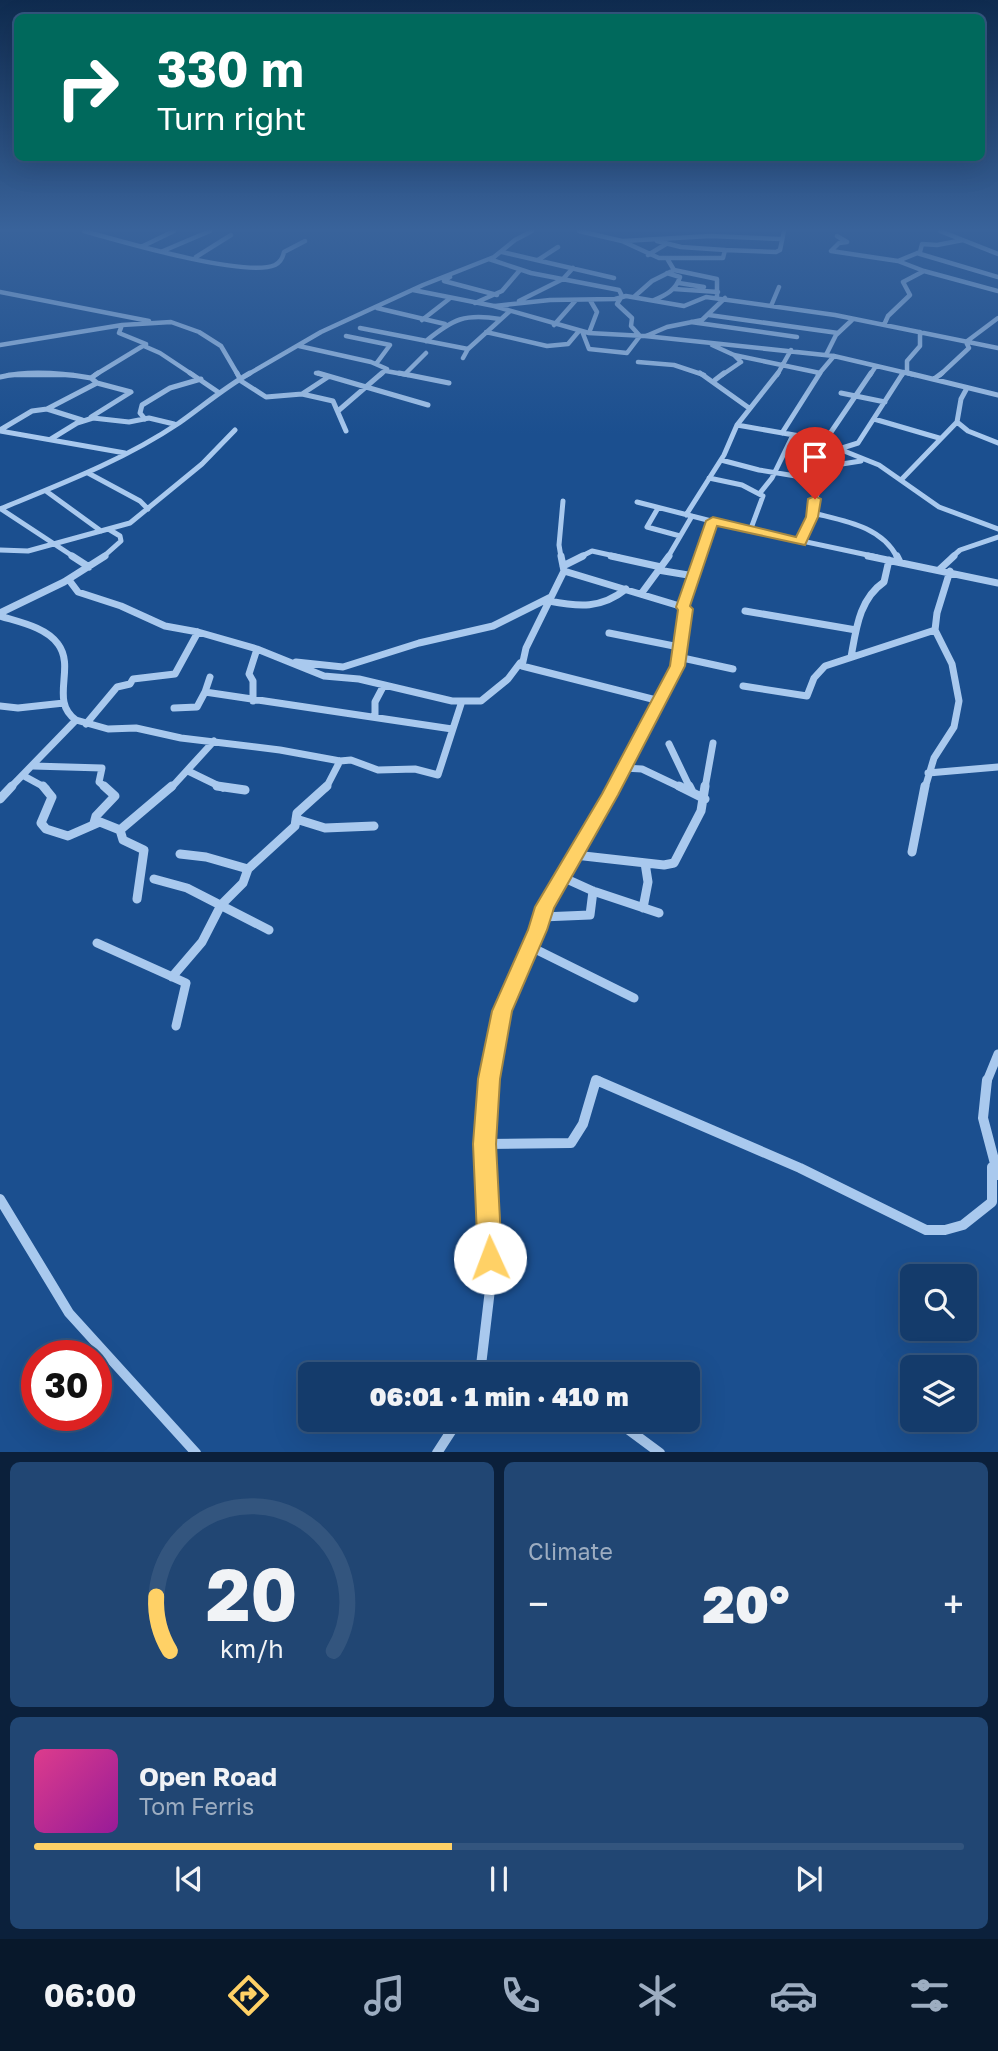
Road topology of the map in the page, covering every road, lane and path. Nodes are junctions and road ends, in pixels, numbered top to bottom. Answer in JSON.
{"nodes":[{"id":1,"x":34,"y":299,"type":"edge"},
{"id":2,"x":395,"y":299,"type":"edge"},
{"id":3,"x":449,"y":299,"type":"joint"},
{"id":4,"x":487,"y":299,"type":"edge"},
{"id":5,"x":524,"y":299,"type":"edge"},
{"id":6,"x":615,"y":299,"type":"edge"},
{"id":7,"x":619,"y":299,"type":"edge"},
{"id":8,"x":643,"y":299,"type":"edge"},
{"id":9,"x":658,"y":299,"type":"edge"},
{"id":10,"x":700,"y":299,"type":"edge"},
{"id":11,"x":724,"y":299,"type":"edge"},
{"id":12,"x":729,"y":299,"type":"edge"},
{"id":13,"x":774,"y":299,"type":"edge"},
{"id":14,"x":906,"y":299,"type":"edge"},
{"id":15,"x":576,"y":300,"type":"junction"},
{"id":16,"x":590,"y":300,"type":"junction"},
{"id":17,"x":654,"y":301,"type":"junction"},
{"id":18,"x":475,"y":303,"type":"junction"},
{"id":19,"x":515,"y":303,"type":"junction"},
{"id":20,"x":749,"y":303,"type":"junction"},
{"id":21,"x":494,"y":306,"type":"junction"},
{"id":22,"x":771,"y":306,"type":"junction"},
{"id":23,"x":376,"y":308,"type":"junction"},
{"id":24,"x":510,"y":311,"type":"junction"},
{"id":25,"x":709,"y":314,"type":"junction"},
{"id":26,"x":735,"y":317,"type":"junction"},
{"id":27,"x":998,"y":318,"type":"edge"},
{"id":28,"x":500,"y":319,"type":"junction"},
{"id":29,"x":422,"y":320,"type":"junction"},
{"id":30,"x":852,"y":320,"type":"junction"},
{"id":31,"x":153,"y":322,"type":"junction"},
{"id":32,"x":691,"y":322,"type":"junction"},
{"id":33,"x":445,"y":324,"type":"junction"},
{"id":34,"x":122,"y":325,"type":"junction"},
{"id":35,"x":554,"y":325,"type":"junction"},
{"id":36,"x":884,"y":325,"type":"junction"},
{"id":37,"x":360,"y":328,"type":"dead end"},
{"id":38,"x":803,"y":328,"type":"junction"},
{"id":39,"x":486,"y":332,"type":"junction"},
{"id":40,"x":583,"y":332,"type":"junction"},
{"id":41,"x":920,"y":332,"type":"junction"},
{"id":42,"x":838,"y":333,"type":"junction"},
{"id":43,"x":346,"y":336,"type":"dead end"},
{"id":44,"x":618,"y":336,"type":"junction"},
{"id":45,"x":643,"y":336,"type":"junction"},
{"id":46,"x":797,"y":337,"type":"junction"},
{"id":47,"x":426,"y":341,"type":"junction"},
{"id":48,"x":705,"y":342,"type":"junction"},
{"id":49,"x":966,"y":342,"type":"junction"},
{"id":50,"x":0,"y":345,"type":"edge"},
{"id":51,"x":144,"y":346,"type":"junction"},
{"id":52,"x":299,"y":346,"type":"junction"},
{"id":53,"x":998,"y":348,"type":"edge"},
{"id":54,"x":468,"y":349,"type":"junction"},
{"id":55,"x":791,"y":351,"type":"junction"},
{"id":56,"x":610,"y":352,"type":"junction"},
{"id":57,"x":801,"y":352,"type":"junction"},
{"id":58,"x":426,"y":353,"type":"dead end"},
{"id":59,"x":734,"y":355,"type":"junction"},
{"id":60,"x":826,"y":355,"type":"junction"},
{"id":61,"x":834,"y":356,"type":"junction"},
{"id":62,"x":463,"y":358,"type":"dead end"},
{"id":63,"x":638,"y":362,"type":"dead end"},
{"id":64,"x":376,"y":364,"type":"junction"},
{"id":65,"x":783,"y":365,"type":"junction"},
{"id":66,"x":876,"y":366,"type":"junction"},
{"id":67,"x":386,"y":370,"type":"junction"},
{"id":68,"x":905,"y":372,"type":"junction"},
{"id":69,"x":316,"y":373,"type":"dead end"},
{"id":70,"x":405,"y":373,"type":"junction"},
{"id":71,"x":820,"y":373,"type":"junction"},
{"id":72,"x":0,"y":377,"type":"edge"},
{"id":73,"x":328,"y":377,"type":"junction"},
{"id":74,"x":91,"y":378,"type":"junction"},
{"id":75,"x":201,"y":379,"type":"junction"},
{"id":76,"x":934,"y":379,"type":"junction"},
{"id":77,"x":715,"y":380,"type":"junction"},
{"id":78,"x":241,"y":381,"type":"junction"},
{"id":79,"x":97,"y":383,"type":"junction"},
{"id":80,"x":449,"y":383,"type":"dead end"},
{"id":81,"x":367,"y":388,"type":"junction"},
{"id":82,"x":967,"y":388,"type":"junction"},
{"id":83,"x":218,"y":392,"type":"junction"},
{"id":84,"x":841,"y":393,"type":"dead end"},
{"id":85,"x":302,"y":394,"type":"junction"},
{"id":86,"x":998,"y":395,"type":"edge"},
{"id":87,"x":856,"y":396,"type":"junction"},
{"id":88,"x":885,"y":402,"type":"junction"},
{"id":89,"x":428,"y":405,"type":"dead end"},
{"id":90,"x":749,"y":408,"type":"junction"},
{"id":91,"x":47,"y":409,"type":"junction"},
{"id":92,"x":338,"y":411,"type":"junction"},
{"id":93,"x":145,"y":419,"type":"junction"},
{"id":94,"x":874,"y":419,"type":"junction"},
{"id":95,"x":85,"y":420,"type":"junction"},
{"id":96,"x":957,"y":422,"type":"junction"},
{"id":97,"x":175,"y":424,"type":"junction"},
{"id":98,"x":737,"y":425,"type":"junction"},
{"id":99,"x":0,"y":430,"type":"edge"},
{"id":100,"x":235,"y":430,"type":"dead end"},
{"id":101,"x":346,"y":431,"type":"dead end"},
{"id":102,"x":9,"y":432,"type":"junction"},
{"id":103,"x":782,"y":433,"type":"junction"},
{"id":104,"x":793,"y":435,"type":"junction"},
{"id":105,"x":0,"y":438,"type":"edge"},
{"id":106,"x":939,"y":438,"type":"junction"},
{"id":107,"x":51,"y":439,"type":"junction"},
{"id":108,"x":822,"y":439,"type":"junction"},
{"id":109,"x":998,"y":443,"type":"edge"},
{"id":110,"x":841,"y":448,"type":"junction"},
{"id":111,"x":125,"y":453,"type":"junction"},
{"id":112,"x":721,"y":460,"type":"junction"},
{"id":113,"x":865,"y":461,"type":"junction"},
{"id":114,"x":829,"y":466,"type":"junction"},
{"id":115,"x":774,"y":471,"type":"junction"},
{"id":116,"x":88,"y":473,"type":"junction"},
{"id":117,"x":709,"y":478,"type":"junction"},
{"id":118,"x":820,"y":480,"type":"junction"},
{"id":119,"x":901,"y":480,"type":"junction"},
{"id":120,"x":46,"y":491,"type":"junction"},
{"id":121,"x":760,"y":493,"type":"junction"},
{"id":122,"x":563,"y":500,"type":"dead end"},
{"id":123,"x":637,"y":502,"type":"dead end"},
{"id":124,"x":658,"y":508,"type":"junction"},
{"id":125,"x":1,"y":509,"type":"edge"},
{"id":126,"x":148,"y":509,"type":"junction"},
{"id":127,"x":813,"y":513,"type":"junction"},
{"id":128,"x":689,"y":516,"type":"junction"},
{"id":129,"x":713,"y":521,"type":"junction"},
{"id":130,"x":998,"y":529,"type":"edge"},
{"id":131,"x":110,"y":530,"type":"junction"},
{"id":132,"x":100,"y":531,"type":"junction"},
{"id":133,"x":750,"y":531,"type":"junction"},
{"id":134,"x":680,"y":536,"type":"junction"},
{"id":135,"x":998,"y":537,"type":"edge"},
{"id":136,"x":800,"y":542,"type":"junction"},
{"id":137,"x":53,"y":545,"type":"junction"},
{"id":138,"x":0,"y":550,"type":"edge"},
{"id":139,"x":889,"y":560,"type":"junction"},
{"id":140,"x":900,"y":562,"type":"junction"},
{"id":141,"x":89,"y":567,"type":"junction"},
{"id":142,"x":564,"y":568,"type":"junction"},
{"id":143,"x":659,"y":568,"type":"junction"},
{"id":144,"x":940,"y":569,"type":"junction"},
{"id":145,"x":950,"y":571,"type":"junction"},
{"id":146,"x":694,"y":576,"type":"junction"},
{"id":147,"x":69,"y":580,"type":"junction"},
{"id":148,"x":998,"y":583,"type":"edge"},
{"id":149,"x":625,"y":589,"type":"junction"},
{"id":150,"x":641,"y":594,"type":"junction"},
{"id":151,"x":550,"y":599,"type":"junction"},
{"id":152,"x":683,"y":607,"type":"junction"},
{"id":153,"x":745,"y":611,"type":"dead end"},
{"id":154,"x":0,"y":614,"type":"edge"},
{"id":155,"x":856,"y":630,"type":"junction"},
{"id":156,"x":935,"y":630,"type":"junction"},
{"id":157,"x":198,"y":632,"type":"junction"},
{"id":158,"x":608,"y":633,"type":"dead end"},
{"id":159,"x":257,"y":649,"type":"junction"},
{"id":160,"x":678,"y":652,"type":"junction"},
{"id":161,"x":851,"y":657,"type":"junction"},
{"id":162,"x":285,"y":660,"type":"junction"},
{"id":163,"x":520,"y":663,"type":"junction"},
{"id":164,"x":733,"y":669,"type":"dead end"},
{"id":165,"x":210,"y":677,"type":"dead end"},
{"id":166,"x":384,"y":685,"type":"junction"},
{"id":167,"x":743,"y":686,"type":"dead end"},
{"id":168,"x":205,"y":692,"type":"junction"},
{"id":169,"x":253,"y":701,"type":"junction"},
{"id":170,"x":462,"y":701,"type":"junction"},
{"id":171,"x":660,"y":701,"type":"junction"},
{"id":172,"x":64,"y":703,"type":"junction"},
{"id":173,"x":0,"y":706,"type":"edge"},
{"id":174,"x":174,"y":708,"type":"dead end"},
{"id":175,"x":374,"y":716,"type":"junction"},
{"id":176,"x":76,"y":720,"type":"junction"},
{"id":177,"x":86,"y":724,"type":"junction"},
{"id":178,"x":452,"y":729,"type":"junction"},
{"id":179,"x":214,"y":741,"type":"junction"},
{"id":180,"x":713,"y":743,"type":"dead end"},
{"id":181,"x":669,"y":744,"type":"dead end"},
{"id":182,"x":340,"y":761,"type":"junction"},
{"id":183,"x":33,"y":766,"type":"junction"},
{"id":184,"x":998,"y":767,"type":"edge"},
{"id":185,"x":624,"y":768,"type":"junction"},
{"id":186,"x":188,"y":771,"type":"junction"},
{"id":187,"x":928,"y":773,"type":"junction"},
{"id":188,"x":24,"y":776,"type":"junction"},
{"id":189,"x":245,"y":790,"type":"dead end"},
{"id":190,"x":692,"y":793,"type":"junction"},
{"id":191,"x":705,"y":799,"type":"junction"},
{"id":192,"x":0,"y":800,"type":"edge"},
{"id":193,"x":296,"y":819,"type":"junction"},
{"id":194,"x":94,"y":823,"type":"junction"},
{"id":195,"x":374,"y":825,"type":"dead end"},
{"id":196,"x":120,"y":830,"type":"junction"},
{"id":197,"x":912,"y":852,"type":"dead end"},
{"id":198,"x":180,"y":854,"type":"dead end"},
{"id":199,"x":575,"y":855,"type":"junction"},
{"id":200,"x":645,"y":863,"type":"junction"},
{"id":201,"x":248,"y":869,"type":"junction"},
{"id":202,"x":562,"y":877,"type":"junction"},
{"id":203,"x":154,"y":879,"type":"dead end"},
{"id":204,"x":593,"y":891,"type":"junction"},
{"id":205,"x":137,"y":898,"type":"dead end"},
{"id":206,"x":221,"y":905,"type":"junction"},
{"id":207,"x":643,"y":908,"type":"junction"},
{"id":208,"x":659,"y":913,"type":"dead end"},
{"id":209,"x":542,"y":917,"type":"junction"},
{"id":210,"x":269,"y":930,"type":"dead end"},
{"id":211,"x":97,"y":943,"type":"dead end"},
{"id":212,"x":531,"y":947,"type":"junction"},
{"id":213,"x":172,"y":977,"type":"junction"},
{"id":214,"x":634,"y":998,"type":"dead end"},
{"id":215,"x":176,"y":1026,"type":"dead end"},
{"id":216,"x":998,"y":1054,"type":"edge"},
{"id":217,"x":484,"y":1144,"type":"junction"},
{"id":218,"x":995,"y":1171,"type":"edge"},
{"id":219,"x":0,"y":1199,"type":"edge"},
{"id":220,"x":482,"y":1362,"type":"edge"},
{"id":221,"x":451,"y":1432,"type":"edge"},
{"id":222,"x":632,"y":1432,"type":"edge"},
{"id":223,"x":196,"y":1452,"type":"edge"},
{"id":224,"x":438,"y":1452,"type":"edge"},
{"id":225,"x":660,"y":1452,"type":"edge"}],
"edges":[{"from":1,"to":31,"type":"street"},
{"from":2,"to":23,"type":"street"},
{"from":3,"to":18,"type":"street"},
{"from":3,"to":29,"type":"street"},
{"from":4,"to":18,"type":"street"},
{"from":5,"to":19,"type":"street"},
{"from":6,"to":16,"type":"street"},
{"from":7,"to":45,"type":"street"},
{"from":8,"to":17,"type":"street"},
{"from":9,"to":17,"type":"street"},
{"from":10,"to":17,"type":"street"},
{"from":11,"to":25,"type":"street"},
{"from":12,"to":20,"type":"street"},
{"from":13,"to":22,"type":"street"},
{"from":14,"to":36,"type":"street"},
{"from":15,"to":16,"type":"street"},
{"from":15,"to":19,"type":"street"},
{"from":15,"to":35,"type":"street"},
{"from":16,"to":40,"type":"street"},
{"from":18,"to":21,"type":"street"},
{"from":19,"to":21,"type":"street"},
{"from":20,"to":22,"type":"street"},
{"from":20,"to":26,"type":"street"},
{"from":21,"to":24,"type":"street"},
{"from":22,"to":30,"type":"street"},
{"from":23,"to":29,"type":"street"},
{"from":23,"to":52,"type":"street"},
{"from":24,"to":28,"type":"street"},
{"from":24,"to":35,"type":"street"},
{"from":25,"to":26,"type":"street"},
{"from":25,"to":32,"type":"street"},
{"from":26,"to":38,"type":"street"},
{"from":27,"to":49,"type":"street"},
{"from":28,"to":33,"type":"street"},
{"from":28,"to":39,"type":"street"},
{"from":29,"to":33,"type":"street"},
{"from":30,"to":36,"type":"street"},
{"from":30,"to":42,"type":"street"},
{"from":31,"to":34,"type":"street"},
{"from":31,"to":78,"type":"street"},
{"from":32,"to":45,"type":"street"},
{"from":32,"to":46,"type":"street"},
{"from":33,"to":47,"type":"street"},
{"from":34,"to":50,"type":"street"},
{"from":34,"to":51,"type":"street"},
{"from":35,"to":40,"type":"street"},
{"from":36,"to":41,"type":"street"},
{"from":37,"to":47,"type":"street"},
{"from":38,"to":42,"type":"street"},
{"from":38,"to":46,"type":"street"},
{"from":39,"to":40,"type":"street"},
{"from":39,"to":54,"type":"street"},
{"from":40,"to":44,"type":"street"},
{"from":40,"to":56,"type":"street"},
{"from":41,"to":49,"type":"street"},
{"from":41,"to":68,"type":"street"},
{"from":42,"to":60,"type":"street"},
{"from":43,"to":64,"type":"street"},
{"from":44,"to":45,"type":"street"},
{"from":44,"to":56,"type":"street"},
{"from":45,"to":48,"type":"street"},
{"from":45,"to":56,"type":"street"},
{"from":46,"to":57,"type":"street"},
{"from":47,"to":54,"type":"street"},
{"from":48,"to":55,"type":"street"},
{"from":48,"to":59,"type":"street"},
{"from":49,"to":53,"type":"street"},
{"from":49,"to":76,"type":"street"},
{"from":51,"to":74,"type":"street"},
{"from":51,"to":75,"type":"street"},
{"from":52,"to":64,"type":"street"},
{"from":52,"to":78,"type":"street"},
{"from":54,"to":62,"type":"street"},
{"from":55,"to":57,"type":"street"},
{"from":55,"to":65,"type":"street"},
{"from":57,"to":60,"type":"street"},
{"from":58,"to":70,"type":"street"},
{"from":59,"to":65,"type":"street"},
{"from":59,"to":77,"type":"street"},
{"from":60,"to":61,"type":"street"},
{"from":61,"to":66,"type":"street"},
{"from":61,"to":71,"type":"street"},
{"from":63,"to":77,"type":"street"},
{"from":64,"to":67,"type":"street"},
{"from":65,"to":71,"type":"street"},
{"from":65,"to":90,"type":"street"},
{"from":66,"to":68,"type":"street"},
{"from":66,"to":87,"type":"street"},
{"from":67,"to":70,"type":"street"},
{"from":67,"to":81,"type":"street"},
{"from":68,"to":76,"type":"street"},
{"from":68,"to":88,"type":"street"},
{"from":69,"to":73,"type":"street"},
{"from":70,"to":80,"type":"street"},
{"from":71,"to":103,"type":"street"},
{"from":72,"to":74,"type":"street"},
{"from":73,"to":81,"type":"street"},
{"from":73,"to":85,"type":"street"},
{"from":74,"to":79,"type":"street"},
{"from":75,"to":83,"type":"street"},
{"from":75,"to":93,"type":"street"},
{"from":76,"to":82,"type":"street"},
{"from":77,"to":90,"type":"street"},
{"from":78,"to":83,"type":"street"},
{"from":78,"to":85,"type":"street"},
{"from":79,"to":91,"type":"street"},
{"from":79,"to":95,"type":"street"},
{"from":81,"to":89,"type":"street"},
{"from":81,"to":92,"type":"street"},
{"from":82,"to":86,"type":"street"},
{"from":82,"to":96,"type":"street"},
{"from":83,"to":97,"type":"street"},
{"from":84,"to":87,"type":"street"},
{"from":85,"to":92,"type":"street"},
{"from":87,"to":88,"type":"street"},
{"from":87,"to":108,"type":"street"},
{"from":88,"to":94,"type":"street"},
{"from":90,"to":98,"type":"street"},
{"from":91,"to":95,"type":"street"},
{"from":91,"to":99,"type":"street"},
{"from":92,"to":101,"type":"street"},
{"from":93,"to":95,"type":"street"},
{"from":93,"to":97,"type":"street"},
{"from":94,"to":106,"type":"street"},
{"from":94,"to":110,"type":"street"},
{"from":95,"to":107,"type":"street"},
{"from":96,"to":106,"type":"street"},
{"from":96,"to":109,"type":"street"},
{"from":97,"to":111,"type":"street"},
{"from":98,"to":103,"type":"street"},
{"from":98,"to":112,"type":"street"},
{"from":99,"to":102,"type":"street"},
{"from":100,"to":126,"type":"street"},
{"from":102,"to":105,"type":"street"},
{"from":102,"to":107,"type":"street"},
{"from":103,"to":104,"type":"street"},
{"from":104,"to":108,"type":"street"},
{"from":104,"to":115,"type":"street"},
{"from":106,"to":119,"type":"street"},
{"from":107,"to":111,"type":"street"},
{"from":108,"to":110,"type":"street"},
{"from":110,"to":113,"type":"street"},
{"from":110,"to":114,"type":"street"},
{"from":111,"to":116,"type":"street"},
{"from":112,"to":115,"type":"street"},
{"from":112,"to":117,"type":"street"},
{"from":113,"to":114,"type":"street"},
{"from":113,"to":119,"type":"street"},
{"from":114,"to":118,"type":"street"},
{"from":115,"to":118,"type":"street"},
{"from":115,"to":121,"type":"street"},
{"from":116,"to":120,"type":"street"},
{"from":116,"to":126,"type":"street"},
{"from":117,"to":121,"type":"street"},
{"from":117,"to":128,"type":"street"},
{"from":118,"to":127,"type":"street"},
{"from":119,"to":130,"type":"street"},
{"from":120,"to":125,"type":"street"},
{"from":120,"to":132,"type":"street"},
{"from":121,"to":133,"type":"street"},
{"from":122,"to":142,"type":"street"},
{"from":123,"to":124,"type":"street"},
{"from":124,"to":128,"type":"street"},
{"from":124,"to":134,"type":"street"},
{"from":125,"to":137,"type":"street"},
{"from":126,"to":131,"type":"street"},
{"from":127,"to":136,"type":"street"},
{"from":127,"to":140,"type":"street"},
{"from":128,"to":129,"type":"street"},
{"from":128,"to":134,"type":"street"},
{"from":129,"to":133,"type":"street"},
{"from":129,"to":146,"type":"street"},
{"from":131,"to":132,"type":"street"},
{"from":131,"to":141,"type":"street"},
{"from":132,"to":137,"type":"street"},
{"from":133,"to":136,"type":"street"},
{"from":134,"to":143,"type":"street"},
{"from":135,"to":144,"type":"street"},
{"from":136,"to":139,"type":"street"},
{"from":137,"to":138,"type":"street"},
{"from":137,"to":141,"type":"street"},
{"from":139,"to":140,"type":"street"},
{"from":139,"to":155,"type":"street"},
{"from":140,"to":144,"type":"street"},
{"from":141,"to":147,"type":"street"},
{"from":142,"to":143,"type":"street"},
{"from":142,"to":149,"type":"street"},
{"from":142,"to":151,"type":"street"},
{"from":143,"to":146,"type":"street"},
{"from":143,"to":150,"type":"street"},
{"from":144,"to":145,"type":"street"},
{"from":145,"to":148,"type":"street"},
{"from":145,"to":156,"type":"street"},
{"from":146,"to":152,"type":"street"},
{"from":147,"to":154,"type":"street"},
{"from":147,"to":157,"type":"street"},
{"from":149,"to":150,"type":"street"},
{"from":149,"to":151,"type":"street"},
{"from":150,"to":152,"type":"street"},
{"from":151,"to":162,"type":"street"},
{"from":151,"to":163,"type":"street"},
{"from":152,"to":160,"type":"street"},
{"from":153,"to":155,"type":"street"},
{"from":154,"to":172,"type":"street"},
{"from":155,"to":161,"type":"street"},
{"from":156,"to":161,"type":"street"},
{"from":156,"to":187,"type":"street"},
{"from":157,"to":159,"type":"street"},
{"from":157,"to":177,"type":"street"},
{"from":158,"to":160,"type":"street"},
{"from":159,"to":162,"type":"street"},
{"from":159,"to":169,"type":"street"},
{"from":160,"to":164,"type":"street"},
{"from":160,"to":171,"type":"street"},
{"from":161,"to":167,"type":"street"},
{"from":162,"to":166,"type":"street"},
{"from":163,"to":170,"type":"street"},
{"from":163,"to":171,"type":"street"},
{"from":165,"to":168,"type":"street"},
{"from":166,"to":170,"type":"street"},
{"from":166,"to":175,"type":"street"},
{"from":168,"to":169,"type":"street"},
{"from":168,"to":174,"type":"street"},
{"from":169,"to":175,"type":"street"},
{"from":170,"to":178,"type":"street"},
{"from":171,"to":185,"type":"street"},
{"from":172,"to":173,"type":"street"},
{"from":172,"to":176,"type":"street"},
{"from":175,"to":178,"type":"street"},
{"from":176,"to":177,"type":"street"},
{"from":176,"to":183,"type":"street"},
{"from":177,"to":179,"type":"street"},
{"from":178,"to":182,"type":"street"},
{"from":179,"to":182,"type":"street"},
{"from":179,"to":186,"type":"street"},
{"from":180,"to":191,"type":"street"},
{"from":181,"to":190,"type":"street"},
{"from":182,"to":193,"type":"street"},
{"from":183,"to":188,"type":"street"},
{"from":183,"to":194,"type":"street"},
{"from":184,"to":187,"type":"street"},
{"from":185,"to":190,"type":"street"},
{"from":185,"to":199,"type":"street"},
{"from":186,"to":189,"type":"street"},
{"from":186,"to":196,"type":"street"},
{"from":187,"to":197,"type":"street"},
{"from":188,"to":192,"type":"street"},
{"from":188,"to":194,"type":"street"},
{"from":190,"to":191,"type":"street"},
{"from":191,"to":200,"type":"street"},
{"from":193,"to":195,"type":"street"},
{"from":193,"to":201,"type":"street"},
{"from":194,"to":196,"type":"street"},
{"from":196,"to":205,"type":"street"},
{"from":198,"to":201,"type":"street"},
{"from":199,"to":200,"type":"street"},
{"from":199,"to":202,"type":"street"},
{"from":200,"to":207,"type":"street"},
{"from":201,"to":206,"type":"street"},
{"from":202,"to":204,"type":"street"},
{"from":202,"to":209,"type":"street"},
{"from":203,"to":206,"type":"street"},
{"from":204,"to":207,"type":"street"},
{"from":204,"to":209,"type":"street"},
{"from":206,"to":210,"type":"street"},
{"from":206,"to":213,"type":"street"},
{"from":207,"to":208,"type":"street"},
{"from":209,"to":212,"type":"street"},
{"from":211,"to":213,"type":"street"},
{"from":212,"to":214,"type":"street"},
{"from":212,"to":217,"type":"street"},
{"from":213,"to":215,"type":"street"},
{"from":216,"to":218,"type":"street"},
{"from":217,"to":218,"type":"street"},
{"from":217,"to":220,"type":"street"},
{"from":219,"to":223,"type":"street"},
{"from":221,"to":224,"type":"street"},
{"from":222,"to":225,"type":"street"}]}
